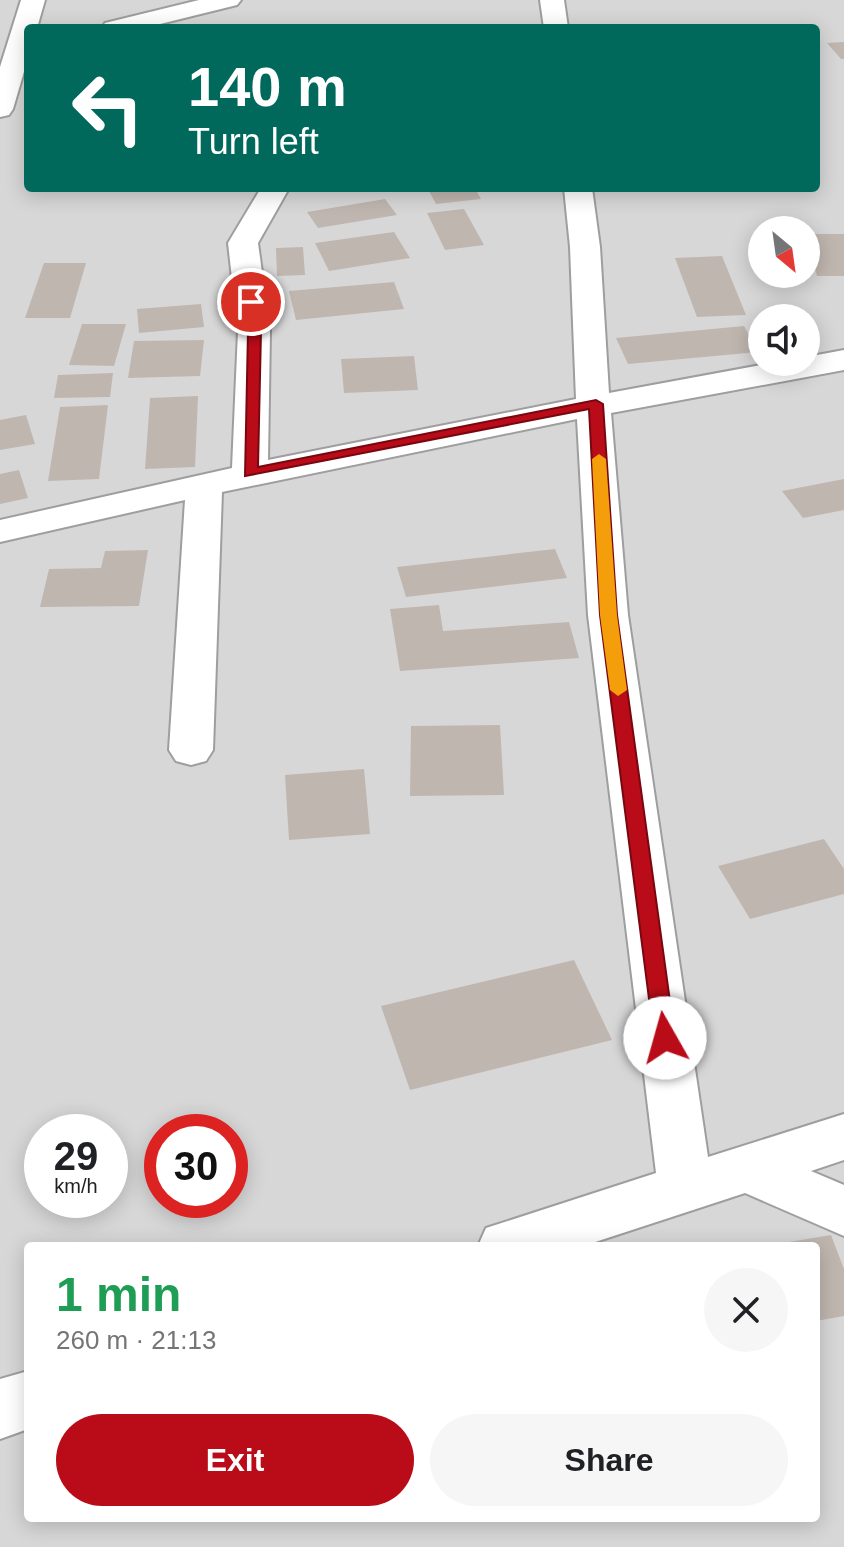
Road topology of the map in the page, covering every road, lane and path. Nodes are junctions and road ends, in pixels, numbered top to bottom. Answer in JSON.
{"nodes":[{"id":1,"x":33,"y":0,"type":"edge"},
{"id":2,"x":229,"y":0,"type":"edge"},
{"id":3,"x":552,"y":0,"type":"edge"},
{"id":4,"x":29,"y":24,"type":"edge"},
{"id":5,"x":130,"y":24,"type":"edge"},
{"id":6,"x":555,"y":24,"type":"edge"},
{"id":7,"x":24,"y":50,"type":"edge"},
{"id":8,"x":0,"y":109,"type":"edge"},
{"id":9,"x":273,"y":192,"type":"edge"},
{"id":10,"x":578,"y":192,"type":"edge"},
{"id":11,"x":844,"y":360,"type":"edge"},
{"id":12,"x":596,"y":404,"type":"junction"},
{"id":13,"x":250,"y":473,"type":"junction"},
{"id":14,"x":204,"y":483,"type":"junction"},
{"id":15,"x":0,"y":531,"type":"edge"},
{"id":16,"x":191,"y":750,"type":"dead end"},
{"id":17,"x":844,"y":1137,"type":"edge"},
{"id":18,"x":749,"y":1169,"type":"junction"},
{"id":19,"x":685,"y":1190,"type":"junction"},
{"id":20,"x":844,"y":1211,"type":"edge"},
{"id":21,"x":519,"y":1242,"type":"edge"},
{"id":22,"x":24,"y":1401,"type":"edge"},
{"id":23,"x":0,"y":1409,"type":"edge"}],
"edges":[{"from":1,"to":4,"type":"street"},
{"from":2,"to":5,"type":"street"},
{"from":3,"to":6,"type":"street"},
{"from":7,"to":8,"type":"street"},
{"from":9,"to":13,"type":"street"},
{"from":10,"to":12,"type":"street"},
{"from":11,"to":12,"type":"street"},
{"from":12,"to":13,"type":"street"},
{"from":12,"to":19,"type":"street"},
{"from":13,"to":14,"type":"street"},
{"from":14,"to":15,"type":"street"},
{"from":14,"to":16,"type":"street"},
{"from":17,"to":18,"type":"street"},
{"from":18,"to":19,"type":"street"},
{"from":18,"to":20,"type":"street"},
{"from":19,"to":21,"type":"street"},
{"from":22,"to":23,"type":"street"}]}
